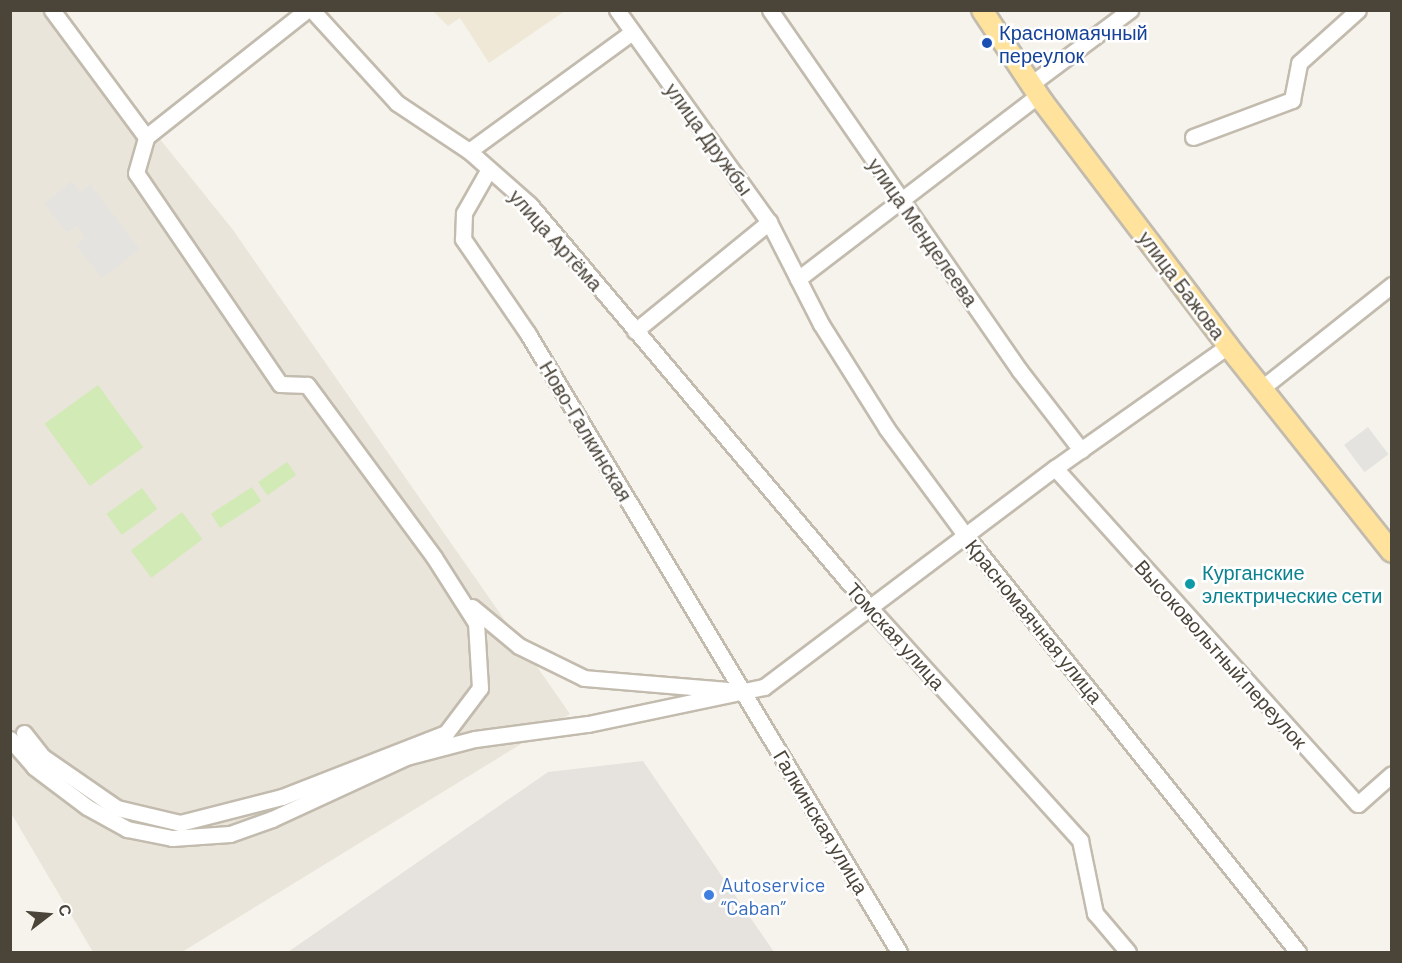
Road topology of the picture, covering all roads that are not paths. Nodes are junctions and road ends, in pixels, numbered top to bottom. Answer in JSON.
{"nodes":[{"id":1,"x":52,"y":10,"type":"edge"},
{"id":2,"x":307,"y":10,"type":"edge"},
{"id":3,"x":312,"y":10,"type":"edge"},
{"id":4,"x":617,"y":10,"type":"edge"},
{"id":5,"x":770,"y":10,"type":"edge"},
{"id":6,"x":982,"y":10,"type":"edge"},
{"id":7,"x":1130,"y":10,"type":"edge"},
{"id":8,"x":1358,"y":11,"type":"edge"},
{"id":9,"x":632,"y":32,"type":"junction"},
{"id":10,"x":1035,"y":89,"type":"junction"},
{"id":11,"x":146,"y":137,"type":"junction"},
{"id":12,"x":1193,"y":137,"type":"dead end"},
{"id":13,"x":469,"y":151,"type":"junction"},
{"id":14,"x":489,"y":169,"type":"junction"},
{"id":15,"x":901,"y":201,"type":"junction"},
{"id":16,"x":769,"y":222,"type":"junction"},
{"id":17,"x":796,"y":276,"type":"junction"},
{"id":18,"x":1392,"y":285,"type":"edge"},
{"id":19,"x":635,"y":331,"type":"junction"},
{"id":20,"x":1228,"y":346,"type":"junction"},
{"id":21,"x":1262,"y":388,"type":"junction"},
{"id":22,"x":1081,"y":450,"type":"junction"},
{"id":23,"x":1055,"y":468,"type":"junction"},
{"id":24,"x":966,"y":536,"type":"junction"},
{"id":25,"x":1392,"y":552,"type":"edge"},
{"id":26,"x":461,"y":598,"type":"junction"},
{"id":27,"x":871,"y":609,"type":"junction"},
{"id":28,"x":744,"y":692,"type":"junction"},
{"id":29,"x":17,"y":736,"type":"edge"},
{"id":30,"x":1392,"y":774,"type":"edge"},
{"id":31,"x":899,"y":952,"type":"edge"},
{"id":32,"x":1128,"y":952,"type":"edge"},
{"id":33,"x":1298,"y":952,"type":"edge"}],
"edges":[{"from":1,"to":11,"type":"street"},
{"from":2,"to":11,"type":"street"},
{"from":3,"to":13,"type":"street","name":"улица Артёма"},
{"from":4,"to":9,"type":"street","name":"улица Дружбы"},
{"from":5,"to":15,"type":"street","name":"улица Менделеева"},
{"from":6,"to":10,"type":"main road","name":"улица Бажова"},
{"from":7,"to":10,"type":"street"},
{"from":8,"to":12,"type":"street"},
{"from":9,"to":13,"type":"street"},
{"from":9,"to":16,"type":"street","name":"улица Дружбы"},
{"from":10,"to":15,"type":"street"},
{"from":10,"to":20,"type":"main road","name":"улица Бажова"},
{"from":11,"to":26,"type":"street"},
{"from":13,"to":14,"type":"street","name":"улица Артёма"},
{"from":14,"to":19,"type":"street","name":"улица Артёма"},
{"from":14,"to":28,"type":"street","name":"Ново-Галкинская"},
{"from":15,"to":17,"type":"street"},
{"from":15,"to":22,"type":"street","name":"улица Менделеева"},
{"from":16,"to":17,"type":"street","name":"улица Дружбы"},
{"from":16,"to":19,"type":"street"},
{"from":17,"to":24,"type":"street","name":"Красномаячная улица"},
{"from":18,"to":21,"type":"street"},
{"from":19,"to":27,"type":"street","name":"Томская улица"},
{"from":20,"to":21,"type":"main road","name":"улица Бажова"},
{"from":20,"to":22,"type":"street"},
{"from":21,"to":25,"type":"main road","name":"улица Бажова"},
{"from":22,"to":23,"type":"street"},
{"from":23,"to":24,"type":"street"},
{"from":23,"to":30,"type":"street","name":"Высоковольтный переулок"},
{"from":24,"to":27,"type":"street"},
{"from":24,"to":33,"type":"street","name":"Красномаячная улица"},
{"from":26,"to":28,"type":"street"},
{"from":26,"to":29,"type":"street"},
{"from":27,"to":28,"type":"street"},
{"from":27,"to":32,"type":"street","name":"Томская улица"},
{"from":28,"to":29,"type":"street"},
{"from":28,"to":31,"type":"street","name":"Галкинская улица"}]}
